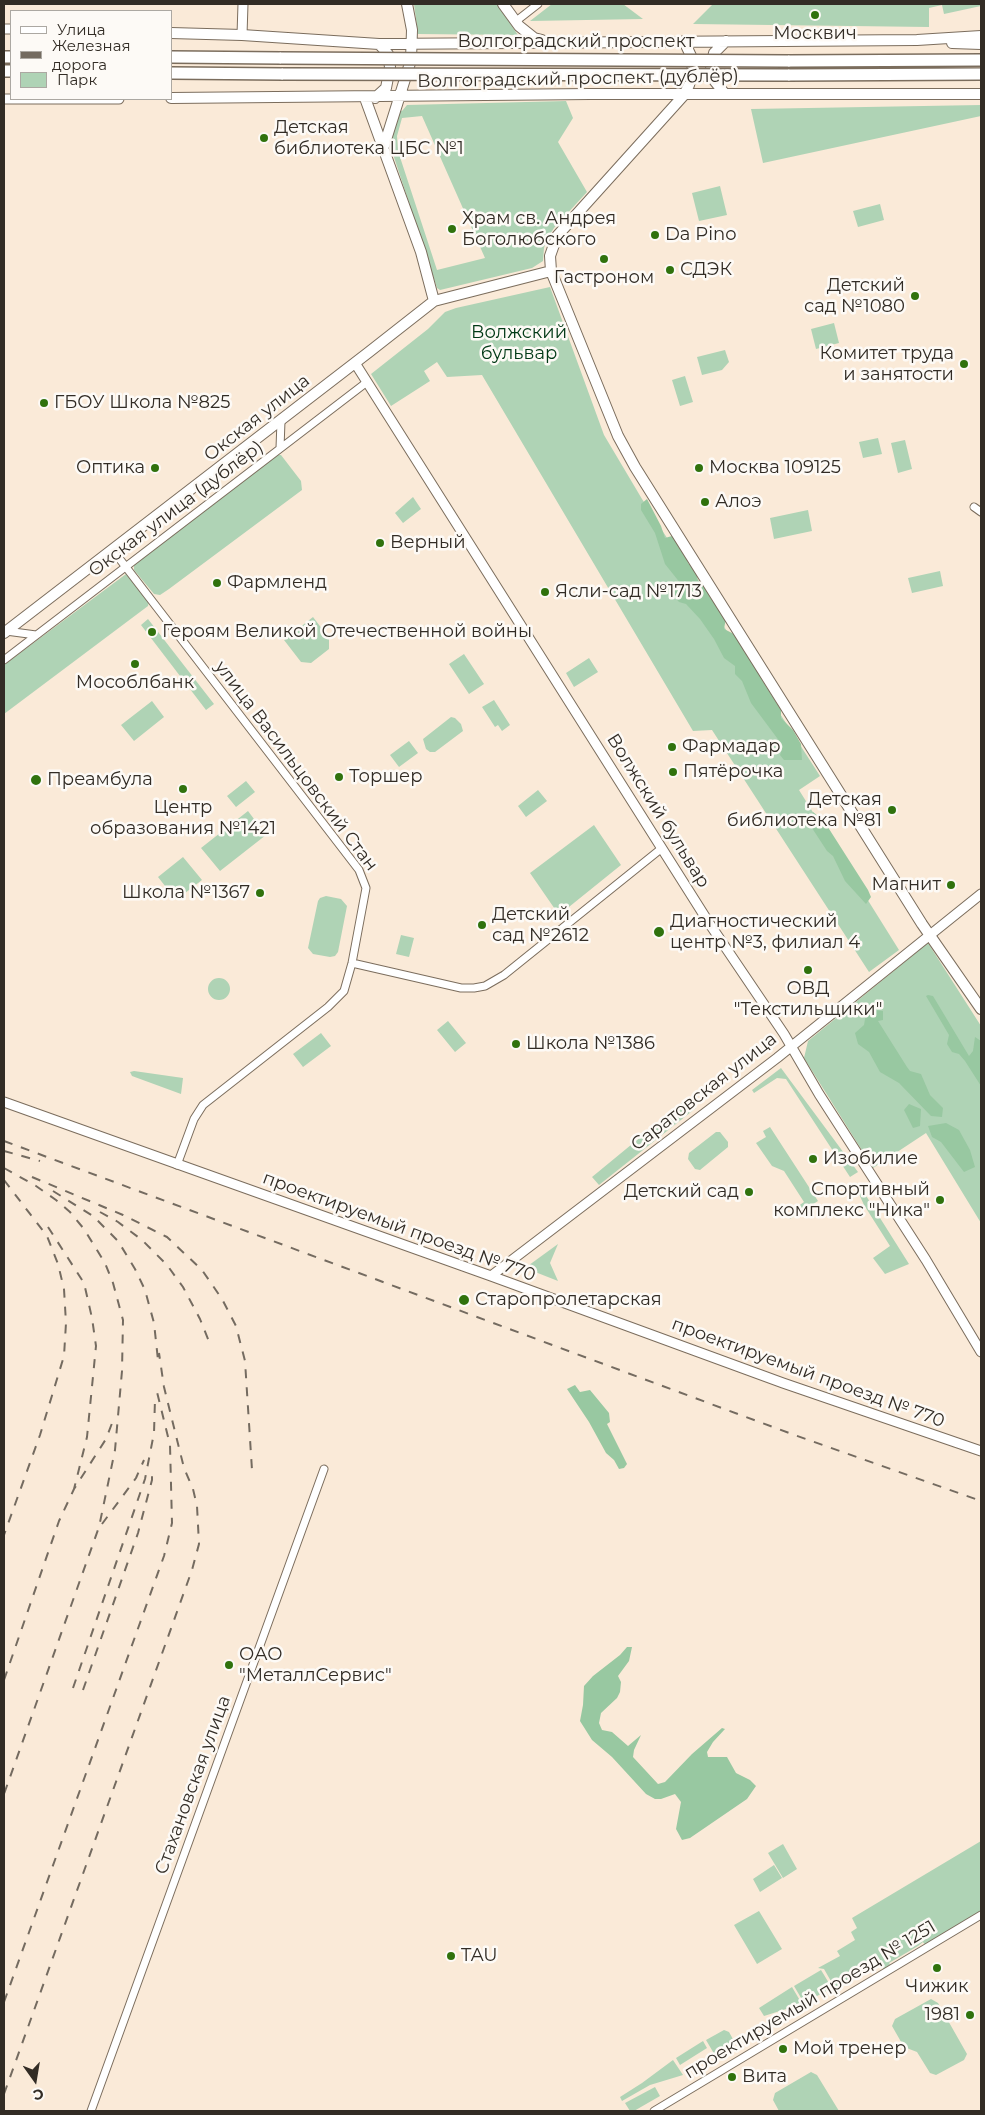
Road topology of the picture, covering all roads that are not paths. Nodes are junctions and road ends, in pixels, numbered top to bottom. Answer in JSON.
{"nodes":[{"id":1,"x":243,"y":4,"type":"edge"},
{"id":2,"x":407,"y":4,"type":"edge"},
{"id":3,"x":503,"y":4,"type":"edge"},
{"id":4,"x":538,"y":4,"type":"edge"},
{"id":5,"x":515,"y":22,"type":"junction"},
{"id":6,"x":172,"y":33,"type":"edge"},
{"id":7,"x":242,"y":35,"type":"junction"},
{"id":8,"x":981,"y":36,"type":"edge"},
{"id":9,"x":917,"y":40,"type":"junction"},
{"id":10,"x":684,"y":41,"type":"junction"},
{"id":11,"x":726,"y":41,"type":"junction"},
{"id":12,"x":553,"y":43,"type":"junction"},
{"id":13,"x":379,"y":44,"type":"junction"},
{"id":14,"x":412,"y":44,"type":"junction"},
{"id":15,"x":981,"y":44,"type":"edge"},
{"id":16,"x":981,"y":56,"type":"edge"},
{"id":17,"x":172,"y":57,"type":"edge"},
{"id":18,"x":953,"y":60,"type":"junction"},
{"id":19,"x":981,"y":60,"type":"edge"},
{"id":20,"x":172,"y":73,"type":"edge"},
{"id":21,"x":981,"y":74,"type":"edge"},
{"id":22,"x":684,"y":94,"type":"junction"},
{"id":23,"x":725,"y":94,"type":"junction"},
{"id":24,"x":981,"y":94,"type":"edge"},
{"id":25,"x":400,"y":97,"type":"junction"},
{"id":26,"x":172,"y":98,"type":"edge"},
{"id":27,"x":370,"y":98,"type":"junction"},
{"id":28,"x":384,"y":147,"type":"junction"},
{"id":29,"x":551,"y":271,"type":"junction"},
{"id":30,"x":434,"y":301,"type":"junction"},
{"id":31,"x":355,"y":363,"type":"junction"},
{"id":32,"x":367,"y":382,"type":"junction"},
{"id":33,"x":281,"y":420,"type":"junction"},
{"id":34,"x":280,"y":448,"type":"junction"},
{"id":35,"x":974,"y":507,"type":"dead end"},
{"id":36,"x":981,"y":512,"type":"edge"},
{"id":37,"x":112,"y":549,"type":"junction"},
{"id":38,"x":126,"y":566,"type":"junction"},
{"id":39,"x":5,"y":632,"type":"edge"},
{"id":40,"x":36,"y":635,"type":"junction"},
{"id":41,"x":4,"y":660,"type":"edge"},
{"id":42,"x":662,"y":848,"type":"junction"},
{"id":43,"x":981,"y":894,"type":"edge"},
{"id":44,"x":930,"y":934,"type":"junction"},
{"id":45,"x":352,"y":963,"type":"junction"},
{"id":46,"x":981,"y":1009,"type":"edge"},
{"id":47,"x":790,"y":1045,"type":"junction"},
{"id":48,"x":4,"y":1102,"type":"edge"},
{"id":49,"x":177,"y":1165,"type":"junction"},
{"id":50,"x":491,"y":1276,"type":"junction"},
{"id":51,"x":981,"y":1352,"type":"edge"},
{"id":52,"x":981,"y":1450,"type":"edge"},
{"id":53,"x":324,"y":1469,"type":"dead end"},
{"id":54,"x":981,"y":1915,"type":"edge"},
{"id":55,"x":91,"y":2111,"type":"edge"},
{"id":56,"x":654,"y":2111,"type":"edge"}],
"edges":[{"from":1,"to":7,"type":"street"},
{"from":2,"to":14,"type":"main road"},
{"from":3,"to":5,"type":"main road"},
{"from":4,"to":5,"type":"street"},
{"from":5,"to":12,"type":"main road"},
{"from":6,"to":7,"type":"main road","name":"Волгоградский проспект (дублёр)"},
{"from":7,"to":13,"type":"main road","name":"Волгоградский проспект (дублёр)"},
{"from":8,"to":9,"type":"main road","name":"Волгоградский проспект (дублёр)"},
{"from":9,"to":11,"type":"main road","name":"Волгоградский проспект (дублёр)"},
{"from":9,"to":15,"type":"main road"},
{"from":10,"to":11,"type":"main road","name":"Волгоградский проспект (дублёр)"},
{"from":10,"to":12,"type":"main road","name":"Волгоградский проспект (дублёр)"},
{"from":10,"to":22,"type":"main road"},
{"from":11,"to":23,"type":"main road"},
{"from":12,"to":14,"type":"main road","name":"Волгоградский проспект (дублёр)"},
{"from":13,"to":14,"type":"main road","name":"Волгоградский проспект (дублёр)"},
{"from":13,"to":27,"type":"main road"},
{"from":14,"to":25,"type":"main road"},
{"from":16,"to":18,"type":"main road"},
{"from":17,"to":18,"type":"main road","name":"Волгоградский проспект","bridge":true},
{"from":18,"to":19,"type":"main road","name":"Волгоградский проспект"},
{"from":20,"to":21,"type":"main road","name":"Волгоградский проспект","bridge":true},
{"from":22,"to":23,"type":"main road","name":"Волгоградский проспект (дублёр)"},
{"from":22,"to":25,"type":"main road","name":"Волгоградский проспект (дублёр)"},
{"from":22,"to":29,"type":"main road"},
{"from":23,"to":24,"type":"main road","name":"Волгоградский проспект (дублёр)"},
{"from":25,"to":27,"type":"main road","name":"Волгоградский проспект (дублёр)"},
{"from":25,"to":28,"type":"main road"},
{"from":26,"to":27,"type":"main road","name":"Волгоградский проспект (дублёр)"},
{"from":27,"to":28,"type":"main road"},
{"from":28,"to":30,"type":"main road"},
{"from":29,"to":30,"type":"main road","name":"Окская улица"},
{"from":29,"to":44,"type":"main road"},
{"from":30,"to":31,"type":"main road","name":"Окская улица"},
{"from":31,"to":32,"type":"street","name":"Волжский бульвар"},
{"from":31,"to":33,"type":"main road","name":"Окская улица"},
{"from":32,"to":34,"type":"street","name":"Окская улица (дублёр)"},
{"from":32,"to":42,"type":"street","name":"Волжский бульвар"},
{"from":33,"to":34,"type":"street"},
{"from":33,"to":37,"type":"main road","name":"Окская улица"},
{"from":34,"to":38,"type":"street","name":"Окская улица (дублёр)"},
{"from":35,"to":36,"type":"street"},
{"from":37,"to":38,"type":"street","name":"улица Васильцовский Стан"},
{"from":37,"to":39,"type":"main road","name":"Окская улица"},
{"from":38,"to":40,"type":"street","name":"Окская улица (дублёр)"},
{"from":38,"to":45,"type":"street","name":"улица Васильцовский Стан"},
{"from":39,"to":40,"type":"street"},
{"from":40,"to":41,"type":"street","name":"Окская улица (дублёр)"},
{"from":42,"to":45,"type":"street"},
{"from":42,"to":47,"type":"street","name":"Волжский бульвар"},
{"from":43,"to":44,"type":"street","name":"Саратовская улица"},
{"from":44,"to":46,"type":"main road"},
{"from":44,"to":47,"type":"street","name":"Саратовская улица"},
{"from":45,"to":49,"type":"street","name":"улица Васильцовский Стан"},
{"from":47,"to":50,"type":"street","name":"Саратовская улица"},
{"from":47,"to":51,"type":"street","name":"Волжский бульвар"},
{"from":48,"to":49,"type":"street","name":"проектируемый проезд № 770"},
{"from":49,"to":50,"type":"street","name":"проектируемый проезд № 770"},
{"from":50,"to":52,"type":"street","name":"проектируемый проезд № 770"},
{"from":53,"to":55,"type":"street","name":"Стахановская улица"},
{"from":54,"to":56,"type":"street","name":"проектируемый проезд № 1251"}]}
